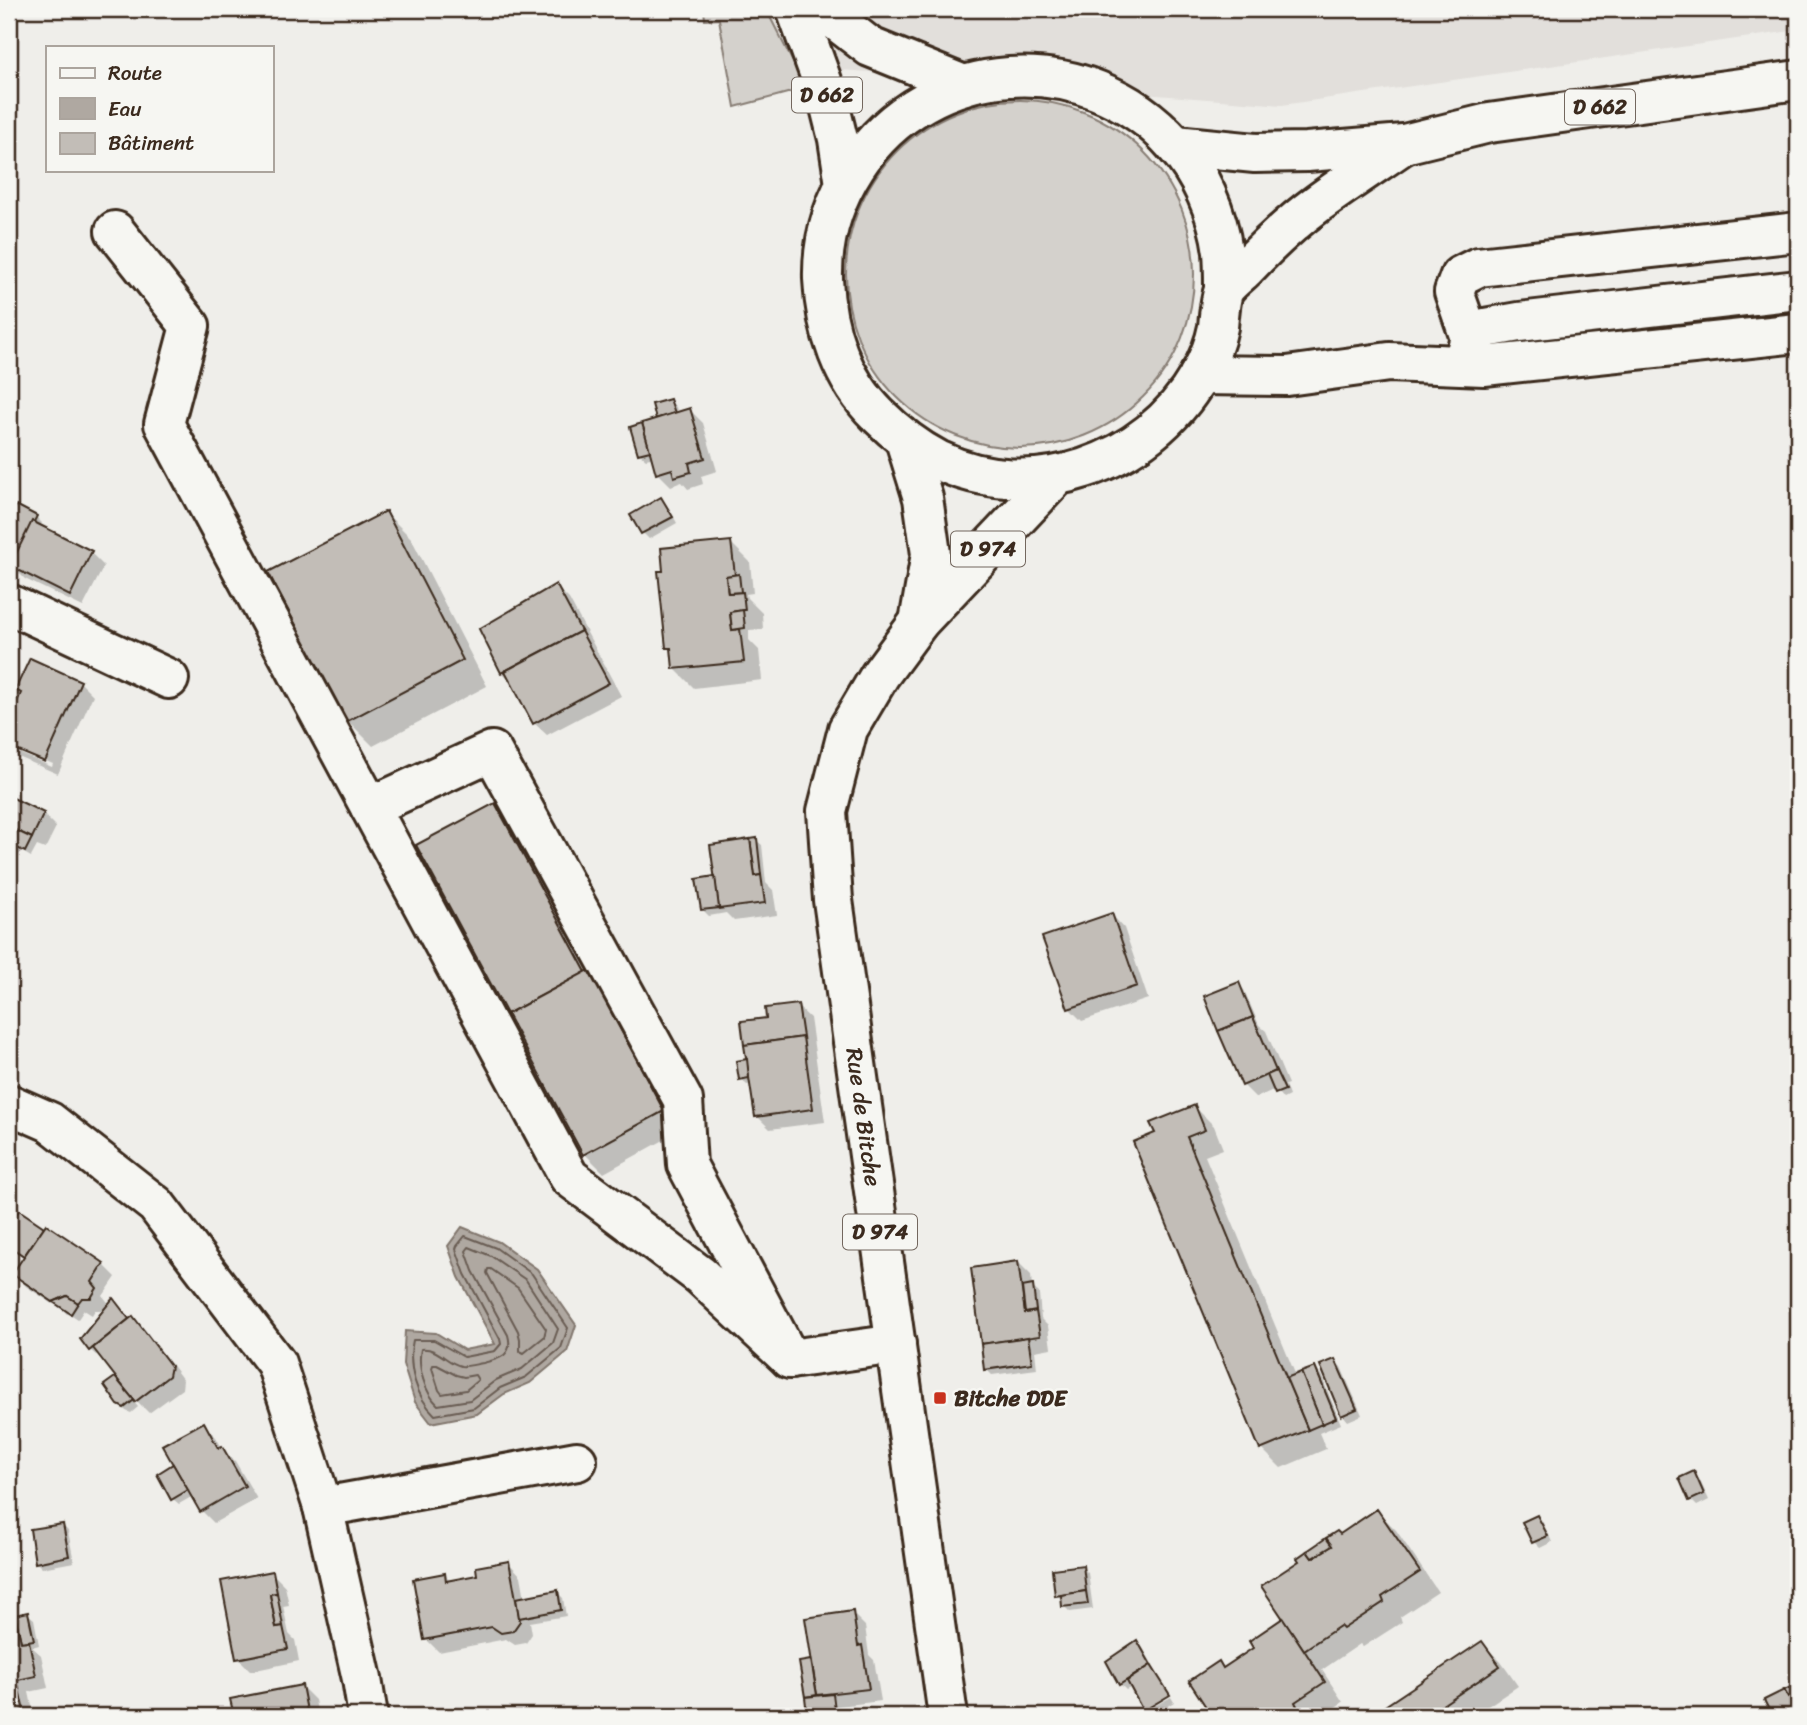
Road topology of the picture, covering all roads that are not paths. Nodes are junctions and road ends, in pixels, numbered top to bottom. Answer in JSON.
{"nodes":[{"id":1,"x":796,"y":9,"type":"edge"},
{"id":2,"x":824,"y":9,"type":"edge"},
{"id":3,"x":1798,"y":80,"type":"edge"},
{"id":4,"x":964,"y":85,"type":"junction"},
{"id":5,"x":1404,"y":144,"type":"junction"},
{"id":6,"x":1175,"y":145,"type":"junction"},
{"id":7,"x":845,"y":184,"type":"junction"},
{"id":8,"x":115,"y":231,"type":"dead end"},
{"id":9,"x":1798,"y":232,"type":"edge"},
{"id":10,"x":1224,"y":289,"type":"junction"},
{"id":11,"x":1798,"y":290,"type":"edge"},
{"id":12,"x":1798,"y":333,"type":"edge"},
{"id":13,"x":1466,"y":351,"type":"junction"},
{"id":14,"x":1199,"y":375,"type":"junction"},
{"id":15,"x":905,"y":440,"type":"junction"},
{"id":16,"x":1057,"y":476,"type":"junction"},
{"id":17,"x":9,"y":604,"type":"edge"},
{"id":18,"x":919,"y":622,"type":"junction"},
{"id":19,"x":169,"y":679,"type":"dead end"},
{"id":20,"x":370,"y":807,"type":"junction"},
{"id":21,"x":9,"y":1104,"type":"edge"},
{"id":22,"x":896,"y":1344,"type":"junction"},
{"id":23,"x":790,"y":1359,"type":"junction"},
{"id":24,"x":577,"y":1461,"type":"dead end"},
{"id":25,"x":323,"y":1507,"type":"junction"},
{"id":26,"x":368,"y":1716,"type":"edge"},
{"id":27,"x":948,"y":1716,"type":"edge"}],
"edges":[{"from":1,"to":7,"type":"main road","number":"D 662"},
{"from":2,"to":4,"type":"main road","number":"D 662"},
{"from":3,"to":5,"type":"main road","number":"D 662"},
{"from":4,"to":6,"type":"main road"},
{"from":4,"to":7,"type":"main road"},
{"from":5,"to":6,"type":"main road","number":"D 662"},
{"from":5,"to":10,"type":"main road","number":"D 662"},
{"from":6,"to":10,"type":"main road"},
{"from":7,"to":15,"type":"main road"},
{"from":8,"to":20,"type":"main road"},
{"from":9,"to":13,"type":"main road"},
{"from":10,"to":14,"type":"main road"},
{"from":11,"to":13,"type":"main road"},
{"from":12,"to":13,"type":"main road"},
{"from":13,"to":14,"type":"main road"},
{"from":14,"to":16,"type":"main road"},
{"from":15,"to":16,"type":"main road"},
{"from":15,"to":18,"type":"main road","name":"Rue de Bitche","number":"D 974"},
{"from":16,"to":18,"type":"main road","name":"Rue de Bitche","number":"D 974"},
{"from":17,"to":19,"type":"main road"},
{"from":18,"to":22,"type":"main road","name":"Rue de Bitche","number":"D 974"},
{"from":20,"to":23,"type":"main road"},
{"from":20,"to":23,"type":"main road"},
{"from":21,"to":25,"type":"main road"},
{"from":22,"to":23,"type":"main road"},
{"from":22,"to":27,"type":"main road","name":"Rue de Bitche","number":"D 974"},
{"from":24,"to":25,"type":"main road"},
{"from":25,"to":26,"type":"main road"}]}
